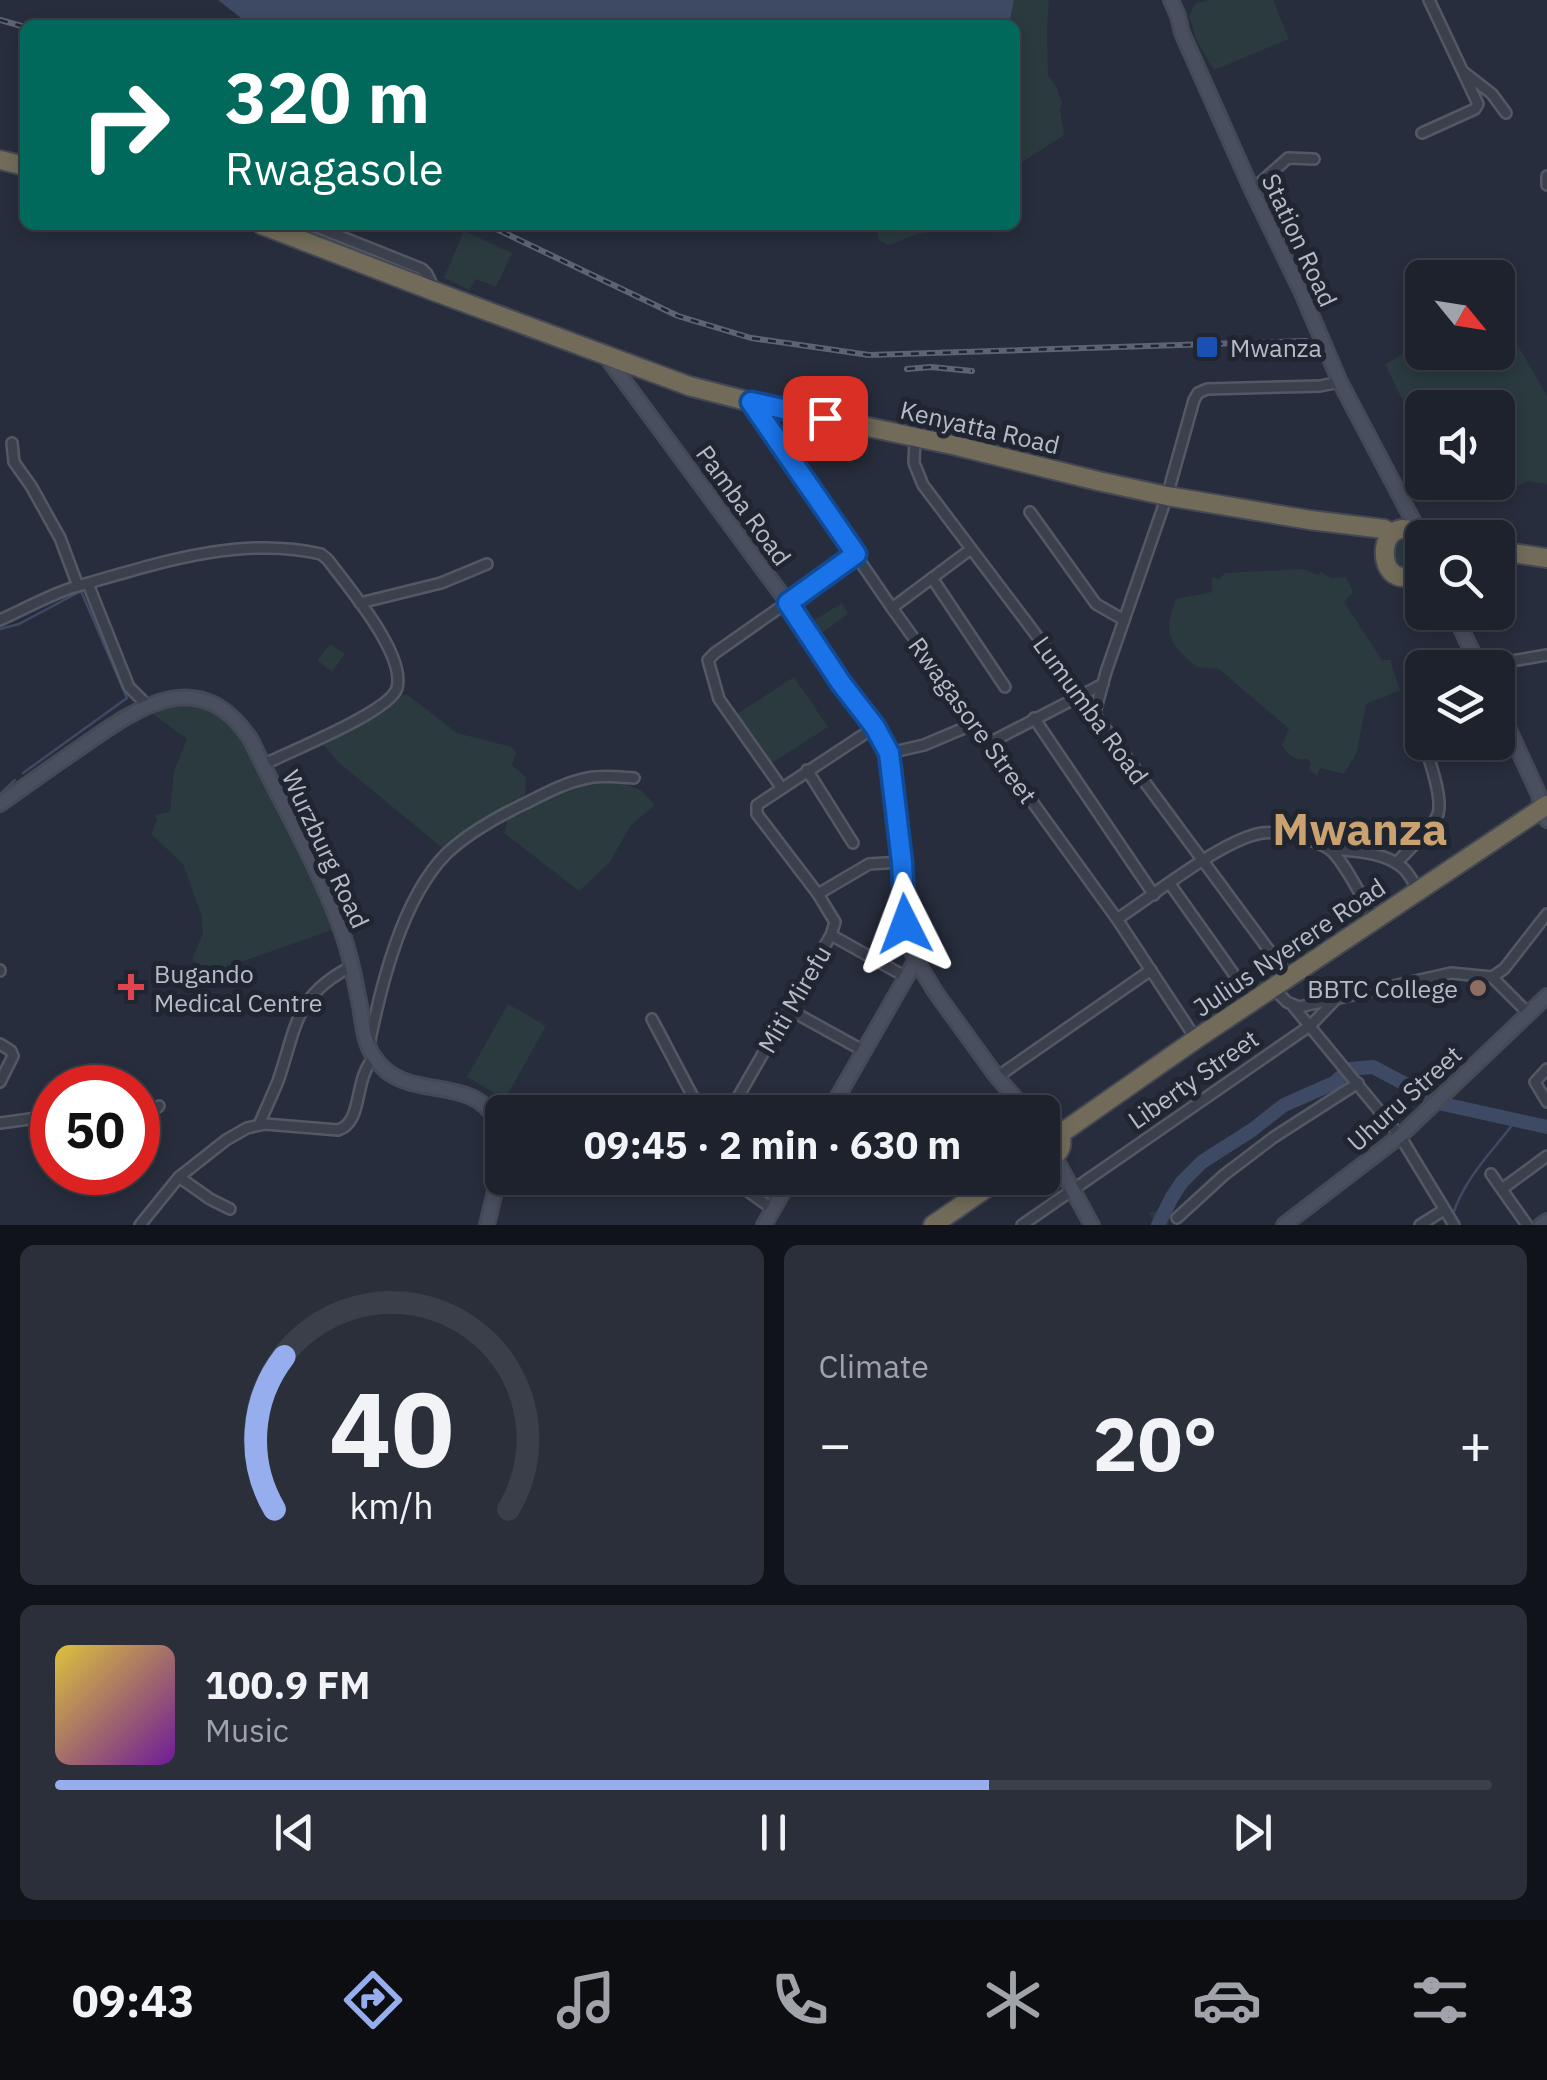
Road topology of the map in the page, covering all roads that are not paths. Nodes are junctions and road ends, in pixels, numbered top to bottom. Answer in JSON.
{"nodes":[{"id":1,"x":1170,"y":0,"type":"edge"},
{"id":2,"x":1186,"y":0,"type":"edge"},
{"id":3,"x":1429,"y":0,"type":"edge"},
{"id":4,"x":1178,"y":16,"type":"junction"},
{"id":5,"x":1476,"y":86,"type":"junction"},
{"id":6,"x":1506,"y":112,"type":"dead end"},
{"id":7,"x":1422,"y":134,"type":"dead end"},
{"id":8,"x":1314,"y":160,"type":"dead end"},
{"id":9,"x":1547,"y":176,"type":"edge"},
{"id":10,"x":1547,"y":185,"type":"edge"},
{"id":11,"x":1252,"y":190,"type":"junction"},
{"id":12,"x":275,"y":230,"type":"edge"},
{"id":13,"x":324,"y":230,"type":"edge"},
{"id":14,"x":436,"y":292,"type":"junction"},
{"id":15,"x":605,"y":354,"type":"junction"},
{"id":16,"x":1340,"y":382,"type":"junction"},
{"id":17,"x":751,"y":402,"type":"junction"},
{"id":18,"x":914,"y":437,"type":"junction"},
{"id":19,"x":12,"y":443,"type":"dead end"},
{"id":20,"x":1398,"y":495,"type":"junction"},
{"id":21,"x":1167,"y":496,"type":"junction"},
{"id":22,"x":1030,"y":512,"type":"dead end"},
{"id":23,"x":1413,"y":520,"type":"edge"},
{"id":24,"x":1355,"y":527,"type":"junction"},
{"id":25,"x":1405,"y":530,"type":"edge"},
{"id":26,"x":1392,"y":534,"type":"junction"},
{"id":27,"x":971,"y":549,"type":"junction"},
{"id":28,"x":1515,"y":553,"type":"edge"},
{"id":29,"x":856,"y":554,"type":"junction"},
{"id":30,"x":1383,"y":554,"type":"junction"},
{"id":31,"x":1547,"y":558,"type":"edge"},
{"id":32,"x":487,"y":564,"type":"dead end"},
{"id":33,"x":1405,"y":575,"type":"edge"},
{"id":34,"x":932,"y":578,"type":"junction"},
{"id":35,"x":83,"y":585,"type":"junction"},
{"id":36,"x":360,"y":603,"type":"junction"},
{"id":37,"x":788,"y":603,"type":"junction"},
{"id":38,"x":892,"y":608,"type":"junction"},
{"id":39,"x":0,"y":620,"type":"edge"},
{"id":40,"x":1124,"y":620,"type":"junction"},
{"id":41,"x":1547,"y":655,"type":"edge"},
{"id":42,"x":1515,"y":660,"type":"edge"},
{"id":43,"x":1103,"y":684,"type":"junction"},
{"id":44,"x":1005,"y":687,"type":"dead end"},
{"id":45,"x":1080,"y":696,"type":"junction"},
{"id":46,"x":147,"y":704,"type":"junction"},
{"id":47,"x":1094,"y":716,"type":"junction"},
{"id":48,"x":1034,"y":718,"type":"junction"},
{"id":49,"x":976,"y":723,"type":"junction"},
{"id":50,"x":875,"y":727,"type":"junction"},
{"id":51,"x":989,"y":743,"type":"junction"},
{"id":52,"x":1515,"y":743,"type":"edge"},
{"id":53,"x":889,"y":753,"type":"junction"},
{"id":54,"x":1429,"y":760,"type":"edge"},
{"id":55,"x":263,"y":766,"type":"junction"},
{"id":56,"x":807,"y":770,"type":"junction"},
{"id":57,"x":1547,"y":775,"type":"edge"},
{"id":58,"x":634,"y":778,"type":"dead end"},
{"id":59,"x":1532,"y":780,"type":"junction"},
{"id":60,"x":782,"y":787,"type":"junction"},
{"id":61,"x":0,"y":804,"type":"edge"},
{"id":62,"x":1545,"y":811,"type":"edge"},
{"id":63,"x":852,"y":843,"type":"dead end"},
{"id":64,"x":1330,"y":850,"type":"junction"},
{"id":65,"x":902,"y":862,"type":"junction"},
{"id":66,"x":1202,"y":862,"type":"junction"},
{"id":67,"x":1396,"y":863,"type":"junction"},
{"id":68,"x":1170,"y":884,"type":"junction"},
{"id":69,"x":1419,"y":890,"type":"junction"},
{"id":70,"x":818,"y":894,"type":"junction"},
{"id":71,"x":1154,"y":895,"type":"junction"},
{"id":72,"x":1547,"y":914,"type":"edge"},
{"id":73,"x":1116,"y":919,"type":"junction"},
{"id":74,"x":1376,"y":920,"type":"junction"},
{"id":75,"x":831,"y":935,"type":"junction"},
{"id":76,"x":916,"y":960,"type":"junction"},
{"id":77,"x":352,"y":966,"type":"junction"},
{"id":78,"x":1151,"y":970,"type":"junction"},
{"id":79,"x":906,"y":977,"type":"junction"},
{"id":80,"x":1492,"y":977,"type":"junction"},
{"id":81,"x":1281,"y":983,"type":"junction"},
{"id":82,"x":1547,"y":996,"type":"edge"},
{"id":83,"x":1336,"y":999,"type":"junction"},
{"id":84,"x":1253,"y":1001,"type":"junction"},
{"id":85,"x":1293,"y":1006,"type":"junction"},
{"id":86,"x":788,"y":1010,"type":"junction"},
{"id":87,"x":1528,"y":1013,"type":"junction"},
{"id":88,"x":652,"y":1019,"type":"dead end"},
{"id":89,"x":1311,"y":1025,"type":"junction"},
{"id":90,"x":1196,"y":1039,"type":"junction"},
{"id":91,"x":0,"y":1044,"type":"edge"},
{"id":92,"x":864,"y":1051,"type":"junction"},
{"id":93,"x":372,"y":1053,"type":"junction"},
{"id":94,"x":1547,"y":1069,"type":"edge"},
{"id":95,"x":997,"y":1077,"type":"junction"},
{"id":96,"x":1356,"y":1081,"type":"junction"},
{"id":97,"x":0,"y":1082,"type":"edge"},
{"id":98,"x":692,"y":1095,"type":"edge"},
{"id":99,"x":739,"y":1095,"type":"edge"},
{"id":100,"x":838,"y":1095,"type":"edge"},
{"id":101,"x":1012,"y":1095,"type":"edge"},
{"id":102,"x":1547,"y":1102,"type":"edge"},
{"id":103,"x":30,"y":1119,"type":"edge"},
{"id":104,"x":0,"y":1123,"type":"edge"},
{"id":105,"x":1060,"y":1124,"type":"edge"},
{"id":106,"x":259,"y":1125,"type":"junction"},
{"id":107,"x":1400,"y":1136,"type":"junction"},
{"id":108,"x":1547,"y":1156,"type":"edge"},
{"id":109,"x":1060,"y":1174,"type":"edge"},
{"id":110,"x":1491,"y":1174,"type":"dead end"},
{"id":111,"x":178,"y":1178,"type":"junction"},
{"id":112,"x":1502,"y":1189,"type":"junction"},
{"id":113,"x":1072,"y":1192,"type":"junction"},
{"id":114,"x":752,"y":1195,"type":"edge"},
{"id":115,"x":781,"y":1195,"type":"edge"},
{"id":116,"x":977,"y":1195,"type":"edge"},
{"id":117,"x":230,"y":1209,"type":"dead end"},
{"id":118,"x":773,"y":1209,"type":"junction"},
{"id":119,"x":1445,"y":1212,"type":"junction"},
{"id":120,"x":1177,"y":1218,"type":"dead end"},
{"id":121,"x":1547,"y":1221,"type":"edge"},
{"id":122,"x":140,"y":1225,"type":"edge"},
{"id":123,"x":487,"y":1225,"type":"edge"},
{"id":124,"x":764,"y":1225,"type":"edge"},
{"id":125,"x":933,"y":1225,"type":"edge"},
{"id":126,"x":1022,"y":1225,"type":"edge"},
{"id":127,"x":1092,"y":1225,"type":"edge"},
{"id":128,"x":1284,"y":1225,"type":"edge"},
{"id":129,"x":1420,"y":1225,"type":"edge"},
{"id":130,"x":1454,"y":1225,"type":"edge"},
{"id":131,"x":1527,"y":1225,"type":"edge"},
{"id":132,"x":1541,"y":1225,"type":"edge"}],
"edges":[{"from":1,"to":4,"type":"main road","name":"Station Road"},
{"from":2,"to":4,"type":"main road"},
{"from":3,"to":5,"type":"street"},
{"from":4,"to":11,"type":"main road","name":"Station Road"},
{"from":5,"to":6,"type":"street"},
{"from":5,"to":7,"type":"street"},
{"from":8,"to":11,"type":"street"},
{"from":9,"to":10,"type":"street"},
{"from":11,"to":16,"type":"main road","name":"Station Road"},
{"from":12,"to":14,"type":"highway","name":"Kenyatta Road"},
{"from":13,"to":14,"type":"street"},
{"from":14,"to":15,"type":"highway","name":"Kenyatta Road"},
{"from":15,"to":17,"type":"highway","name":"Kenyatta Road"},
{"from":15,"to":37,"type":"main road","name":"Pamba Road"},
{"from":16,"to":20,"type":"main road","name":"Station Road"},
{"from":16,"to":21,"type":"street"},
{"from":17,"to":18,"type":"highway","name":"Kenyatta Road"},
{"from":17,"to":29,"type":"street","name":"Rwagasore Street"},
{"from":18,"to":21,"type":"highway","name":"Kenyatta Road"},
{"from":18,"to":27,"type":"street","name":"Lumumba Road"},
{"from":19,"to":35,"type":"street"},
{"from":20,"to":23,"type":"main road","name":"Station Road"},
{"from":20,"to":26,"type":"main road"},
{"from":21,"to":24,"type":"highway","name":"Kenyatta Road"},
{"from":21,"to":40,"type":"street"},
{"from":22,"to":40,"type":"street"},
{"from":24,"to":26,"type":"highway","name":"Kenyatta Road"},
{"from":24,"to":30,"type":"highway"},
{"from":25,"to":26,"type":"highway","name":"Kenyatta Road"},
{"from":26,"to":30,"type":"highway"},
{"from":27,"to":34,"type":"street"},
{"from":27,"to":45,"type":"street","name":"Lumumba Road"},
{"from":28,"to":31,"type":"highway"},
{"from":29,"to":37,"type":"street"},
{"from":29,"to":38,"type":"street","name":"Rwagasore Street"},
{"from":30,"to":33,"type":"highway"},
{"from":32,"to":36,"type":"street"},
{"from":34,"to":38,"type":"street"},
{"from":34,"to":44,"type":"street"},
{"from":35,"to":36,"type":"street","name":"Wurzburg Road"},
{"from":35,"to":39,"type":"street","name":"Wurzburg Road"},
{"from":35,"to":46,"type":"street"},
{"from":36,"to":55,"type":"street","name":"Wurzburg Road"},
{"from":37,"to":50,"type":"main road","name":"Pamba Road"},
{"from":37,"to":60,"type":"street"},
{"from":38,"to":49,"type":"street","name":"Rwagasore Street"},
{"from":40,"to":43,"type":"street"},
{"from":41,"to":42,"type":"street"},
{"from":43,"to":45,"type":"street"},
{"from":43,"to":47,"type":"street"},
{"from":45,"to":47,"type":"street","name":"Lumumba Road"},
{"from":45,"to":48,"type":"street"},
{"from":46,"to":55,"type":"main road","name":"Wurzburg Road"},
{"from":46,"to":61,"type":"main road","name":"Wurzburg Road"},
{"from":47,"to":66,"type":"street","name":"Lumumba Road"},
{"from":48,"to":51,"type":"street"},
{"from":48,"to":71,"type":"street"},
{"from":49,"to":51,"type":"street","name":"Rwagasore Street"},
{"from":49,"to":53,"type":"street"},
{"from":50,"to":53,"type":"main road","name":"Pamba Road"},
{"from":50,"to":56,"type":"street","name":"Miti Mirefu"},
{"from":51,"to":73,"type":"street","name":"Rwagasore Street"},
{"from":52,"to":59,"type":"main road"},
{"from":53,"to":65,"type":"main road","name":"Pamba Road"},
{"from":54,"to":67,"type":"street"},
{"from":55,"to":77,"type":"main road","name":"Wurzburg Road"},
{"from":56,"to":60,"type":"street","name":"Miti Mirefu"},
{"from":56,"to":63,"type":"street"},
{"from":57,"to":59,"type":"street"},
{"from":58,"to":93,"type":"street"},
{"from":59,"to":62,"type":"main road"},
{"from":60,"to":70,"type":"street","name":"Miti Mirefu"},
{"from":62,"to":69,"type":"highway","name":"Julius Nyerere Road"},
{"from":64,"to":66,"type":"street"},
{"from":64,"to":67,"type":"street"},
{"from":64,"to":74,"type":"street"},
{"from":65,"to":70,"type":"street"},
{"from":65,"to":76,"type":"main road","name":"Pamba Road"},
{"from":66,"to":68,"type":"street"},
{"from":66,"to":81,"type":"street","name":"Lumumba Road"},
{"from":67,"to":69,"type":"street"},
{"from":68,"to":71,"type":"street"},
{"from":68,"to":84,"type":"street"},
{"from":69,"to":74,"type":"highway","name":"Julius Nyerere Road"},
{"from":70,"to":75,"type":"street","name":"Miti Mirefu"},
{"from":71,"to":73,"type":"street"},
{"from":72,"to":80,"type":"street"},
{"from":73,"to":78,"type":"street","name":"Rwagasore Street"},
{"from":74,"to":81,"type":"highway","name":"Julius Nyerere Road"},
{"from":75,"to":79,"type":"street"},
{"from":75,"to":86,"type":"street","name":"Miti Mirefu"},
{"from":76,"to":79,"type":"main road"},
{"from":76,"to":95,"type":"main road","name":"Pamba Road"},
{"from":77,"to":93,"type":"main road","name":"Wurzburg Road"},
{"from":77,"to":106,"type":"street"},
{"from":78,"to":90,"type":"street","name":"Rwagasore Street"},
{"from":78,"to":95,"type":"street"},
{"from":79,"to":92,"type":"main road"},
{"from":80,"to":83,"type":"street"},
{"from":80,"to":87,"type":"street"},
{"from":81,"to":84,"type":"highway","name":"Julius Nyerere Road"},
{"from":81,"to":85,"type":"street"},
{"from":82,"to":87,"type":"main road","name":"Uhuru Street"},
{"from":83,"to":85,"type":"street"},
{"from":83,"to":89,"type":"street","name":"Liberty Street"},
{"from":84,"to":90,"type":"highway","name":"Julius Nyerere Road"},
{"from":85,"to":89,"type":"street"},
{"from":86,"to":92,"type":"street"},
{"from":86,"to":99,"type":"street","name":"Miti Mirefu"},
{"from":87,"to":107,"type":"main road","name":"Uhuru Street"},
{"from":88,"to":98,"type":"street"},
{"from":89,"to":96,"type":"street"},
{"from":89,"to":113,"type":"street","name":"Liberty Street"},
{"from":90,"to":105,"type":"highway","name":"Julius Nyerere Road"},
{"from":91,"to":97,"type":"street"},
{"from":92,"to":100,"type":"main road"},
{"from":93,"to":106,"type":"street"},
{"from":93,"to":123,"type":"main road"},
{"from":94,"to":102,"type":"street"},
{"from":95,"to":101,"type":"main road","name":"Pamba Road"},
{"from":96,"to":107,"type":"street"},
{"from":96,"to":120,"type":"street"},
{"from":103,"to":104,"type":"street"},
{"from":106,"to":111,"type":"street"},
{"from":107,"to":119,"type":"street"},
{"from":107,"to":128,"type":"main road","name":"Uhuru Street"},
{"from":108,"to":112,"type":"street"},
{"from":109,"to":113,"type":"main road"},
{"from":110,"to":112,"type":"street"},
{"from":111,"to":117,"type":"street"},
{"from":111,"to":122,"type":"street"},
{"from":112,"to":131,"type":"street"},
{"from":113,"to":126,"type":"street","name":"Liberty Street"},
{"from":113,"to":127,"type":"main road"},
{"from":114,"to":118,"type":"street"},
{"from":115,"to":118,"type":"main road"},
{"from":116,"to":125,"type":"highway"},
{"from":118,"to":124,"type":"main road"},
{"from":119,"to":129,"type":"street"},
{"from":119,"to":130,"type":"street"},
{"from":121,"to":132,"type":"main road"}]}
